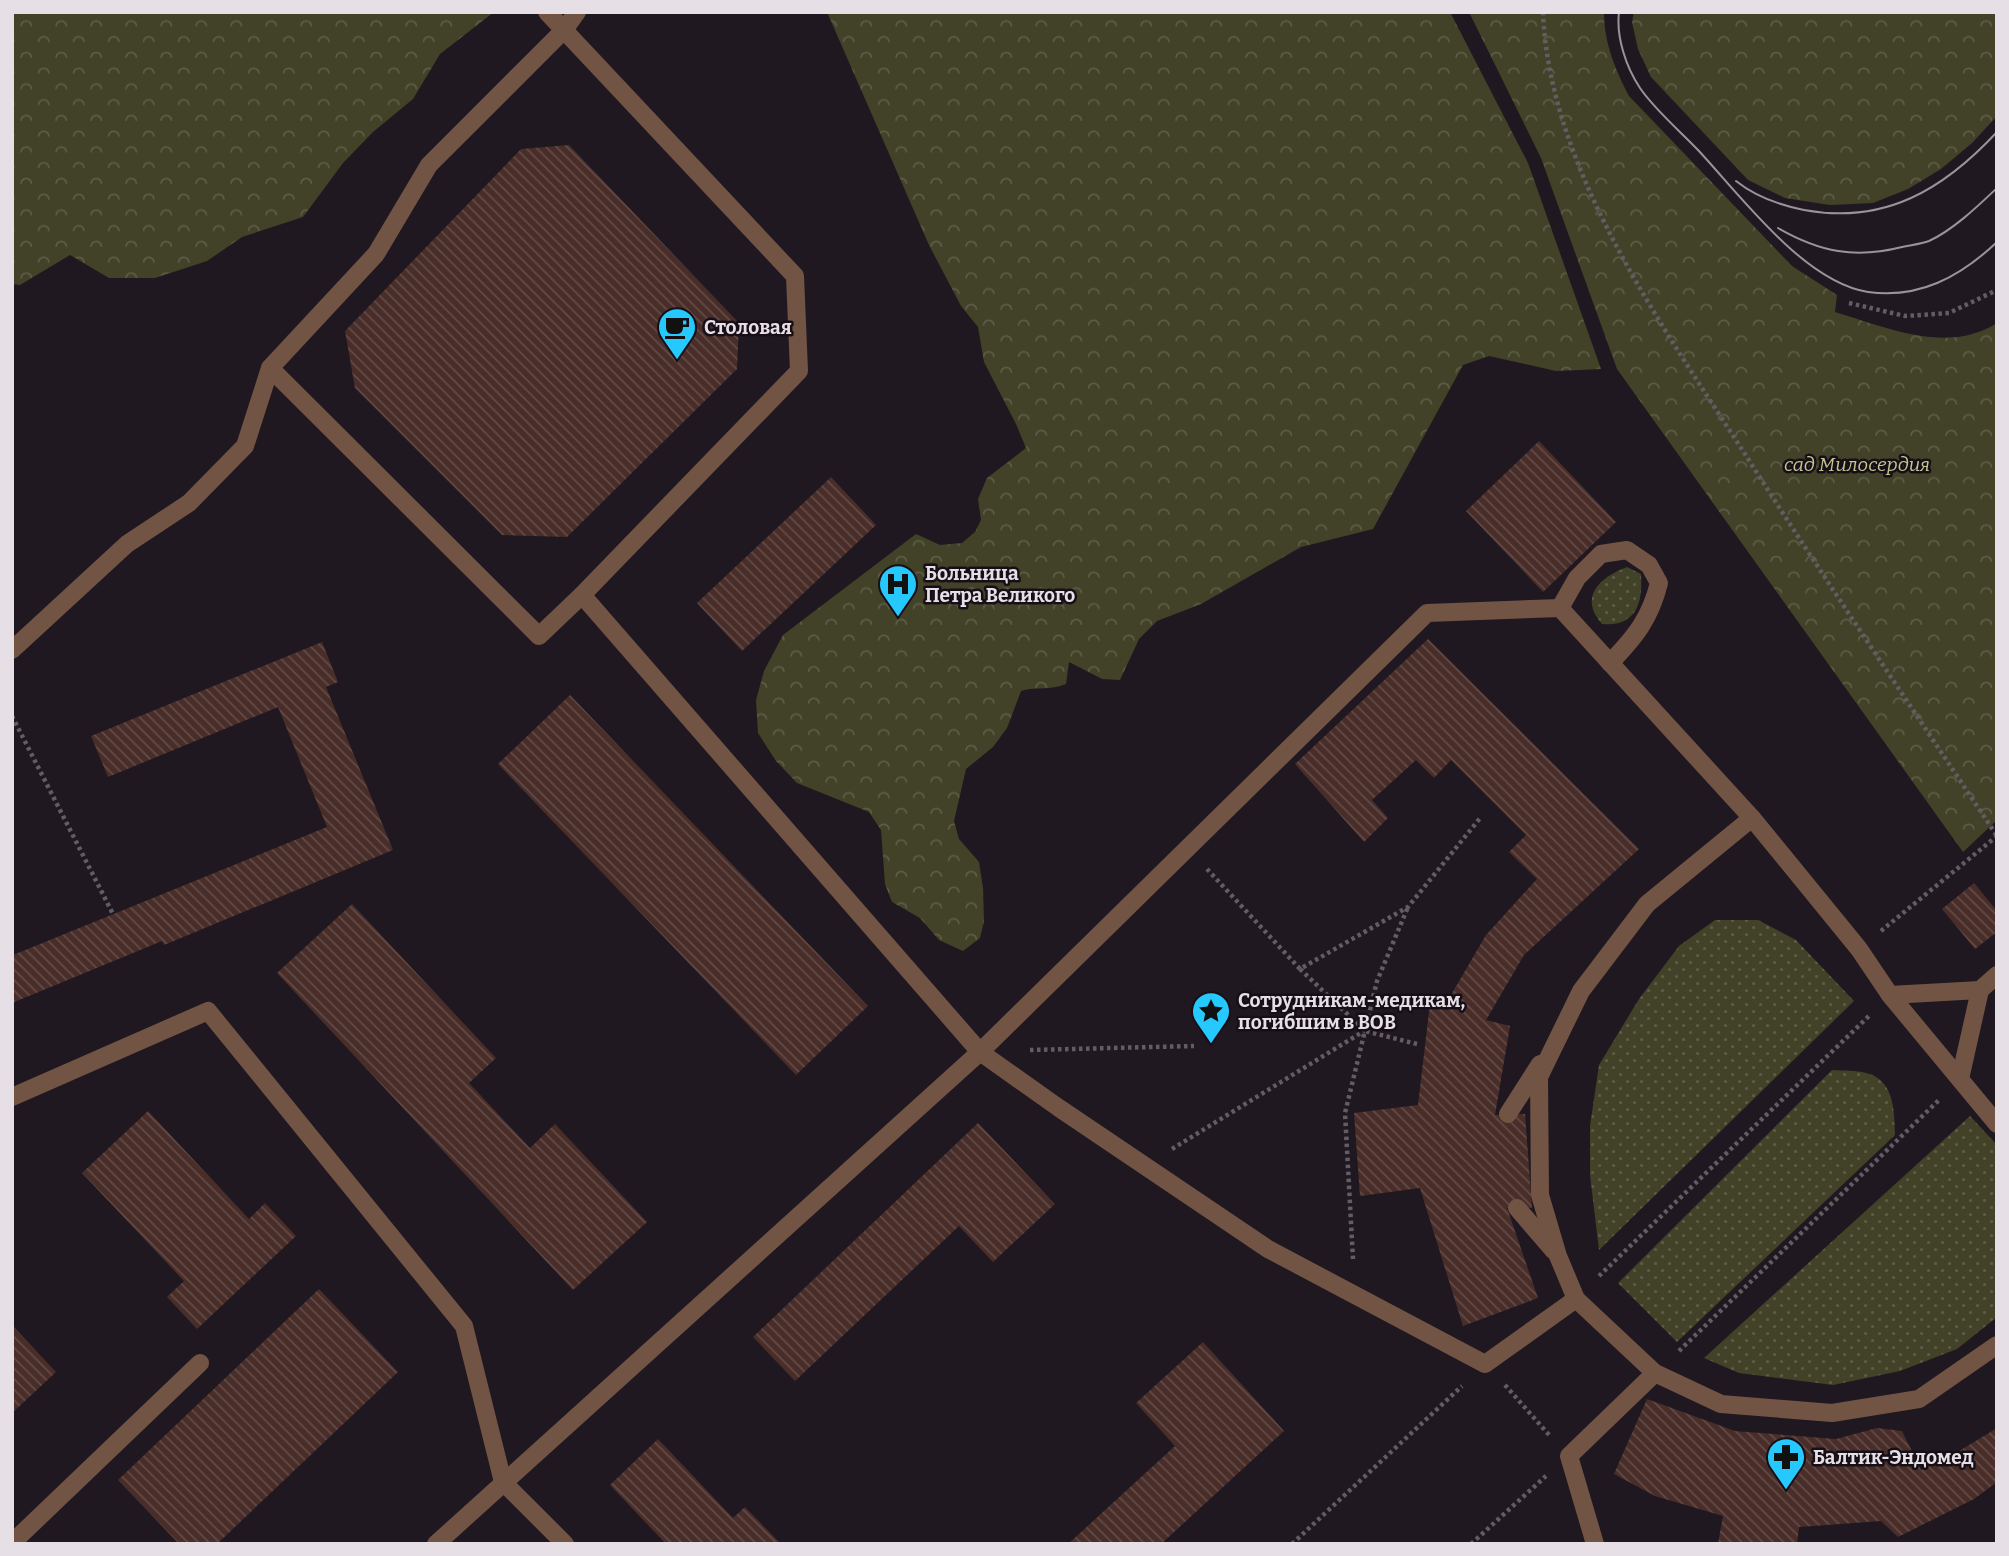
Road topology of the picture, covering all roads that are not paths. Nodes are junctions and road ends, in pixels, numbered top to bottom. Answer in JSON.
{"nodes":[{"id":1,"x":547,"y":12,"type":"edge"},
{"id":2,"x":577,"y":12,"type":"edge"},
{"id":3,"x":564,"y":30,"type":"junction"},
{"id":4,"x":270,"y":368,"type":"junction"},
{"id":5,"x":582,"y":595,"type":"junction"},
{"id":6,"x":1560,"y":608,"type":"junction"},
{"id":7,"x":12,"y":650,"type":"edge"},
{"id":8,"x":1610,"y":663,"type":"junction"},
{"id":9,"x":1752,"y":818,"type":"junction"},
{"id":10,"x":1997,"y":975,"type":"edge"},
{"id":11,"x":1980,"y":990,"type":"junction"},
{"id":12,"x":1890,"y":995,"type":"junction"},
{"id":13,"x":1560,"y":1035,"type":"junction"},
{"id":14,"x":980,"y":1052,"type":"junction"},
{"id":15,"x":1960,"y":1079,"type":"junction"},
{"id":16,"x":12,"y":1097,"type":"edge"},
{"id":17,"x":1508,"y":1114,"type":"dead end"},
{"id":18,"x":1997,"y":1124,"type":"edge"},
{"id":19,"x":1517,"y":1208,"type":"dead end"},
{"id":20,"x":1558,"y":1256,"type":"junction"},
{"id":21,"x":1576,"y":1299,"type":"junction"},
{"id":22,"x":1997,"y":1345,"type":"edge"},
{"id":23,"x":201,"y":1363,"type":"dead end"},
{"id":24,"x":1656,"y":1373,"type":"junction"},
{"id":25,"x":503,"y":1482,"type":"junction"},
{"id":26,"x":12,"y":1543,"type":"edge"},
{"id":27,"x":436,"y":1544,"type":"edge"},
{"id":28,"x":565,"y":1544,"type":"edge"},
{"id":29,"x":1595,"y":1544,"type":"edge"}],
"edges":[{"from":1,"to":3,"type":"lane"},
{"from":2,"to":3,"type":"lane"},
{"from":3,"to":4,"type":"lane"},
{"from":3,"to":5,"type":"lane"},
{"from":4,"to":5,"type":"lane"},
{"from":4,"to":7,"type":"lane"},
{"from":5,"to":14,"type":"lane"},
{"from":6,"to":8,"type":"lane"},
{"from":6,"to":8,"type":"lane"},
{"from":6,"to":14,"type":"lane"},
{"from":8,"to":9,"type":"lane"},
{"from":9,"to":12,"type":"lane"},
{"from":9,"to":13,"type":"lane"},
{"from":10,"to":11,"type":"lane"},
{"from":11,"to":12,"type":"lane"},
{"from":11,"to":15,"type":"lane"},
{"from":12,"to":15,"type":"lane"},
{"from":13,"to":17,"type":"lane"},
{"from":13,"to":20,"type":"lane"},
{"from":14,"to":21,"type":"lane"},
{"from":14,"to":25,"type":"lane"},
{"from":15,"to":18,"type":"lane"},
{"from":16,"to":25,"type":"lane"},
{"from":19,"to":20,"type":"lane"},
{"from":20,"to":21,"type":"lane"},
{"from":21,"to":24,"type":"lane"},
{"from":22,"to":24,"type":"lane"},
{"from":23,"to":26,"type":"lane"},
{"from":24,"to":29,"type":"lane"},
{"from":25,"to":27,"type":"lane"},
{"from":25,"to":28,"type":"lane"}]}
